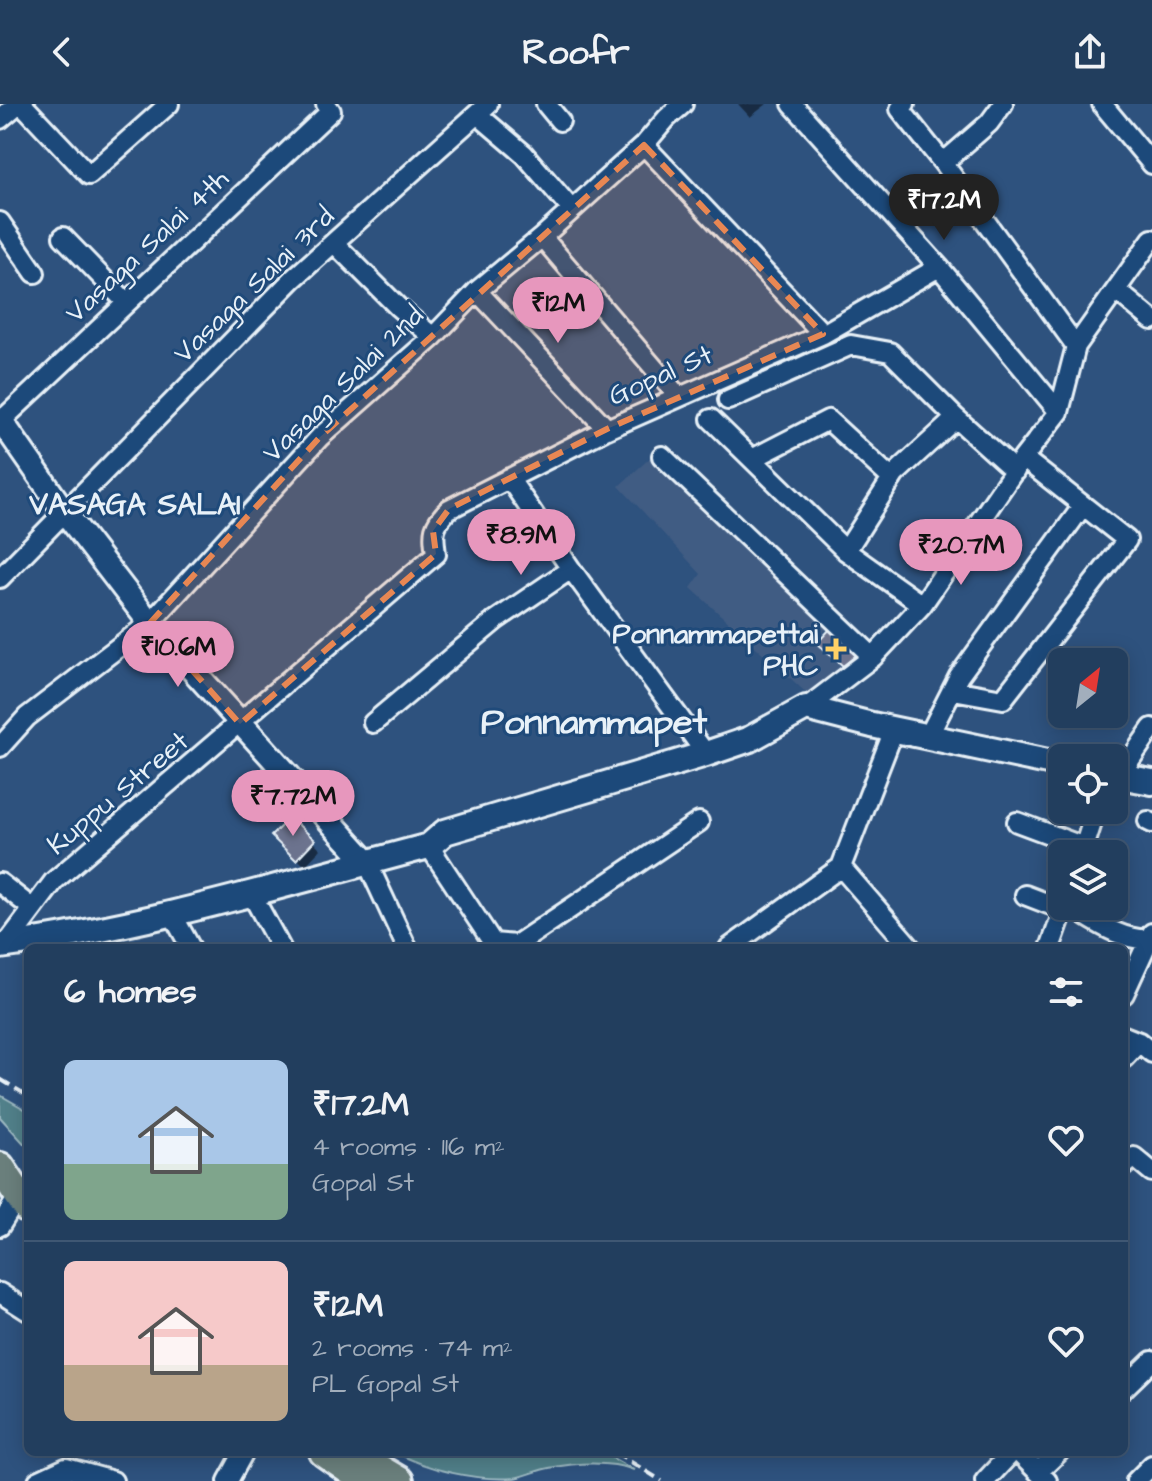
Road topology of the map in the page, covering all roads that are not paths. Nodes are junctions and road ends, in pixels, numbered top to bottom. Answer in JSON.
{"nodes":[{"id":1,"x":20,"y":104,"type":"edge"},
{"id":2,"x":169,"y":104,"type":"edge"},
{"id":3,"x":546,"y":104,"type":"edge"},
{"id":4,"x":683,"y":104,"type":"edge"},
{"id":5,"x":1003,"y":104,"type":"edge"},
{"id":6,"x":1102,"y":104,"type":"edge"},
{"id":7,"x":798,"y":106,"type":"edge"},
{"id":8,"x":900,"y":106,"type":"edge"},
{"id":9,"x":328,"y":108,"type":"edge"},
{"id":10,"x":482,"y":109,"type":"edge"},
{"id":11,"x":0,"y":119,"type":"edge"},
{"id":12,"x":560,"y":121,"type":"dead end"},
{"id":13,"x":644,"y":145,"type":"junction"},
{"id":14,"x":943,"y":163,"type":"junction"},
{"id":15,"x":1152,"y":164,"type":"edge"},
{"id":16,"x":572,"y":210,"type":"junction"},
{"id":17,"x":0,"y":222,"type":"edge"},
{"id":18,"x":63,"y":237,"type":"dead end"},
{"id":19,"x":542,"y":237,"type":"junction"},
{"id":20,"x":1152,"y":239,"type":"edge"},
{"id":21,"x":335,"y":244,"type":"junction"},
{"id":22,"x":939,"y":267,"type":"junction"},
{"id":23,"x":35,"y":273,"type":"dead end"},
{"id":24,"x":1116,"y":290,"type":"junction"},
{"id":25,"x":477,"y":291,"type":"junction"},
{"id":26,"x":126,"y":302,"type":"junction"},
{"id":27,"x":1152,"y":320,"type":"edge"},
{"id":28,"x":823,"y":334,"type":"junction"},
{"id":29,"x":433,"y":337,"type":"junction"},
{"id":30,"x":1076,"y":346,"type":"junction"},
{"id":31,"x":678,"y":396,"type":"junction"},
{"id":32,"x":728,"y":400,"type":"dead end"},
{"id":33,"x":1059,"y":412,"type":"junction"},
{"id":34,"x":956,"y":418,"type":"junction"},
{"id":35,"x":711,"y":419,"type":"dead end"},
{"id":36,"x":0,"y":421,"type":"edge"},
{"id":37,"x":607,"y":429,"type":"junction"},
{"id":38,"x":662,"y":456,"type":"dead end"},
{"id":39,"x":752,"y":459,"type":"junction"},
{"id":40,"x":1019,"y":464,"type":"junction"},
{"id":41,"x":509,"y":478,"type":"junction"},
{"id":42,"x":892,"y":479,"type":"junction"},
{"id":43,"x":1082,"y":507,"type":"junction"},
{"id":44,"x":64,"y":511,"type":"junction"},
{"id":45,"x":846,"y":551,"type":"junction"},
{"id":46,"x":436,"y":554,"type":"joint"},
{"id":47,"x":571,"y":569,"type":"junction"},
{"id":48,"x":0,"y":578,"type":"edge"},
{"id":49,"x":922,"y":605,"type":"junction"},
{"id":50,"x":150,"y":623,"type":"junction"},
{"id":51,"x":873,"y":657,"type":"junction"},
{"id":52,"x":953,"y":690,"type":"junction"},
{"id":53,"x":806,"y":708,"type":"junction"},
{"id":54,"x":373,"y":723,"type":"dead end"},
{"id":55,"x":240,"y":724,"type":"junction"},
{"id":56,"x":1152,"y":728,"type":"edge"},
{"id":57,"x":894,"y":730,"type":"junction"},
{"id":58,"x":928,"y":737,"type":"junction"},
{"id":59,"x":0,"y":747,"type":"edge"},
{"id":60,"x":706,"y":754,"type":"junction"},
{"id":61,"x":1128,"y":760,"type":"edge"},
{"id":62,"x":1048,"y":762,"type":"edge"},
{"id":63,"x":1128,"y":777,"type":"edge"},
{"id":64,"x":1152,"y":782,"type":"edge"},
{"id":65,"x":699,"y":822,"type":"dead end"},
{"id":66,"x":1017,"y":822,"type":"dead end"},
{"id":67,"x":1059,"y":840,"type":"edge"},
{"id":68,"x":429,"y":846,"type":"junction"},
{"id":69,"x":367,"y":862,"type":"junction"},
{"id":70,"x":841,"y":867,"type":"junction"},
{"id":71,"x":0,"y":883,"type":"edge"},
{"id":72,"x":251,"y":893,"type":"junction"},
{"id":73,"x":1025,"y":895,"type":"dead end"},
{"id":74,"x":1048,"y":902,"type":"edge"},
{"id":75,"x":33,"y":909,"type":"junction"},
{"id":76,"x":171,"y":912,"type":"junction"},
{"id":77,"x":1061,"y":920,"type":"edge"},
{"id":78,"x":1091,"y":920,"type":"edge"},
{"id":79,"x":1151,"y":937,"type":"edge"},
{"id":80,"x":69,"y":943,"type":"edge"},
{"id":81,"x":47,"y":944,"type":"edge"},
{"id":82,"x":189,"y":944,"type":"edge"},
{"id":83,"x":279,"y":944,"type":"edge"},
{"id":84,"x":405,"y":944,"type":"edge"},
{"id":85,"x":501,"y":944,"type":"edge"},
{"id":86,"x":520,"y":944,"type":"edge"},
{"id":87,"x":735,"y":944,"type":"edge"},
{"id":88,"x":908,"y":944,"type":"edge"},
{"id":89,"x":1052,"y":944,"type":"edge"},
{"id":90,"x":24,"y":945,"type":"edge"},
{"id":91,"x":3,"y":946,"type":"edge"},
{"id":92,"x":1128,"y":986,"type":"edge"},
{"id":93,"x":0,"y":1147,"type":"edge"},
{"id":94,"x":1128,"y":1162,"type":"edge"},
{"id":95,"x":0,"y":1167,"type":"edge"},
{"id":96,"x":1152,"y":1172,"type":"edge"},
{"id":97,"x":24,"y":1194,"type":"edge"},
{"id":98,"x":24,"y":1195,"type":"edge"},
{"id":99,"x":24,"y":1197,"type":"edge"},
{"id":100,"x":0,"y":1226,"type":"edge"},
{"id":101,"x":0,"y":1293,"type":"edge"},
{"id":102,"x":24,"y":1308,"type":"edge"},
{"id":103,"x":1152,"y":1361,"type":"edge"},
{"id":104,"x":1128,"y":1384,"type":"edge"},
{"id":105,"x":242,"y":1456,"type":"edge"},
{"id":106,"x":330,"y":1456,"type":"edge"},
{"id":107,"x":357,"y":1456,"type":"edge"},
{"id":108,"x":1008,"y":1456,"type":"edge"},
{"id":109,"x":1022,"y":1456,"type":"edge"},
{"id":110,"x":1056,"y":1456,"type":"edge"},
{"id":111,"x":1152,"y":1465,"type":"edge"},
{"id":112,"x":1042,"y":1477,"type":"edge"},
{"id":113,"x":38,"y":1481,"type":"edge"},
{"id":114,"x":113,"y":1481,"type":"edge"},
{"id":115,"x":228,"y":1481,"type":"edge"},
{"id":116,"x":365,"y":1481,"type":"edge"},
{"id":117,"x":399,"y":1481,"type":"edge"},
{"id":118,"x":985,"y":1481,"type":"edge"},
{"id":119,"x":1136,"y":1481,"type":"edge"}],
"edges":[{"from":1,"to":2,"type":"street"},
{"from":1,"to":11,"type":"street"},
{"from":3,"to":12,"type":"street"},
{"from":4,"to":13,"type":"street","name":"Vasaga Salai 2nd"},
{"from":5,"to":14,"type":"street"},
{"from":6,"to":15,"type":"street"},
{"from":7,"to":22,"type":"street"},
{"from":8,"to":14,"type":"street"},
{"from":9,"to":26,"type":"street","name":"Vasaga Salai 4th"},
{"from":10,"to":16,"type":"street"},
{"from":10,"to":21,"type":"street","name":"Vasaga Salai 3rd"},
{"from":13,"to":16,"type":"street","name":"Vasaga Salai 2nd"},
{"from":13,"to":28,"type":"street"},
{"from":14,"to":30,"type":"street"},
{"from":16,"to":19,"type":"street","name":"Vasaga Salai 2nd"},
{"from":17,"to":23,"type":"street"},
{"from":18,"to":26,"type":"street"},
{"from":19,"to":25,"type":"street","name":"Vasaga Salai 2nd"},
{"from":19,"to":31,"type":"street"},
{"from":20,"to":24,"type":"street"},
{"from":21,"to":29,"type":"street"},
{"from":21,"to":44,"type":"street","name":"Vasaga Salai 3rd"},
{"from":22,"to":28,"type":"street","name":"Gopal St"},
{"from":22,"to":33,"type":"street"},
{"from":24,"to":27,"type":"street"},
{"from":24,"to":30,"type":"street"},
{"from":25,"to":29,"type":"street","name":"Vasaga Salai 2nd"},
{"from":25,"to":37,"type":"street"},
{"from":26,"to":36,"type":"street","name":"Vasaga Salai 4th"},
{"from":28,"to":31,"type":"street","name":"Gopal St"},
{"from":29,"to":50,"type":"street","name":"Vasaga Salai 2nd"},
{"from":30,"to":33,"type":"street"},
{"from":31,"to":37,"type":"street","name":"Gopal St"},
{"from":32,"to":34,"type":"street"},
{"from":33,"to":40,"type":"street"},
{"from":34,"to":40,"type":"street"},
{"from":34,"to":42,"type":"street"},
{"from":35,"to":39,"type":"street"},
{"from":36,"to":44,"type":"street"},
{"from":37,"to":41,"type":"street","name":"Gopal St"},
{"from":38,"to":51,"type":"street"},
{"from":39,"to":42,"type":"street"},
{"from":39,"to":45,"type":"street"},
{"from":40,"to":43,"type":"street"},
{"from":40,"to":49,"type":"street"},
{"from":41,"to":46,"type":"street","name":"Gopal St"},
{"from":41,"to":47,"type":"street"},
{"from":42,"to":45,"type":"street"},
{"from":43,"to":52,"type":"street"},
{"from":43,"to":52,"type":"street"},
{"from":44,"to":48,"type":"street","name":"Vasaga Salai 3rd"},
{"from":44,"to":50,"type":"street"},
{"from":45,"to":49,"type":"street"},
{"from":46,"to":55,"type":"street","name":"Kuppu Street"},
{"from":47,"to":54,"type":"street"},
{"from":47,"to":60,"type":"street"},
{"from":49,"to":51,"type":"street"},
{"from":50,"to":55,"type":"street"},
{"from":50,"to":59,"type":"street","name":"Vasaga Salai 2nd"},
{"from":51,"to":53,"type":"street"},
{"from":52,"to":58,"type":"street"},
{"from":53,"to":57,"type":"main road"},
{"from":53,"to":60,"type":"main road"},
{"from":55,"to":69,"type":"street"},
{"from":55,"to":75,"type":"street","name":"Kuppu Street"},
{"from":56,"to":61,"type":"street"},
{"from":57,"to":58,"type":"main road"},
{"from":57,"to":70,"type":"street"},
{"from":58,"to":62,"type":"main road"},
{"from":60,"to":68,"type":"main road"},
{"from":63,"to":64,"type":"main road"},
{"from":65,"to":86,"type":"street"},
{"from":66,"to":67,"type":"street"},
{"from":68,"to":69,"type":"main road"},
{"from":68,"to":85,"type":"street"},
{"from":69,"to":72,"type":"main road"},
{"from":69,"to":84,"type":"street"},
{"from":70,"to":87,"type":"street"},
{"from":70,"to":88,"type":"street"},
{"from":71,"to":75,"type":"street"},
{"from":72,"to":76,"type":"main road"},
{"from":72,"to":83,"type":"street"},
{"from":73,"to":74,"type":"street"},
{"from":75,"to":91,"type":"street","name":"Kuppu Street"},
{"from":76,"to":80,"type":"main road"},
{"from":76,"to":82,"type":"street"},
{"from":77,"to":89,"type":"street"},
{"from":78,"to":79,"type":"street"},
{"from":79,"to":92,"type":"street"},
{"from":80,"to":81,"type":"main road"},
{"from":90,"to":91,"type":"main road"},
{"from":93,"to":97,"type":"main road"},
{"from":94,"to":96,"type":"street"},
{"from":95,"to":98,"type":"main road"},
{"from":99,"to":100,"type":"street"},
{"from":101,"to":102,"type":"street"},
{"from":103,"to":104,"type":"street"},
{"from":105,"to":115,"type":"street"},
{"from":106,"to":116,"type":"main road"},
{"from":107,"to":117,"type":"main road"},
{"from":108,"to":118,"type":"street"},
{"from":109,"to":112,"type":"street"},
{"from":110,"to":112,"type":"street"},
{"from":111,"to":119,"type":"street"},
{"from":113,"to":114,"type":"street"}]}
